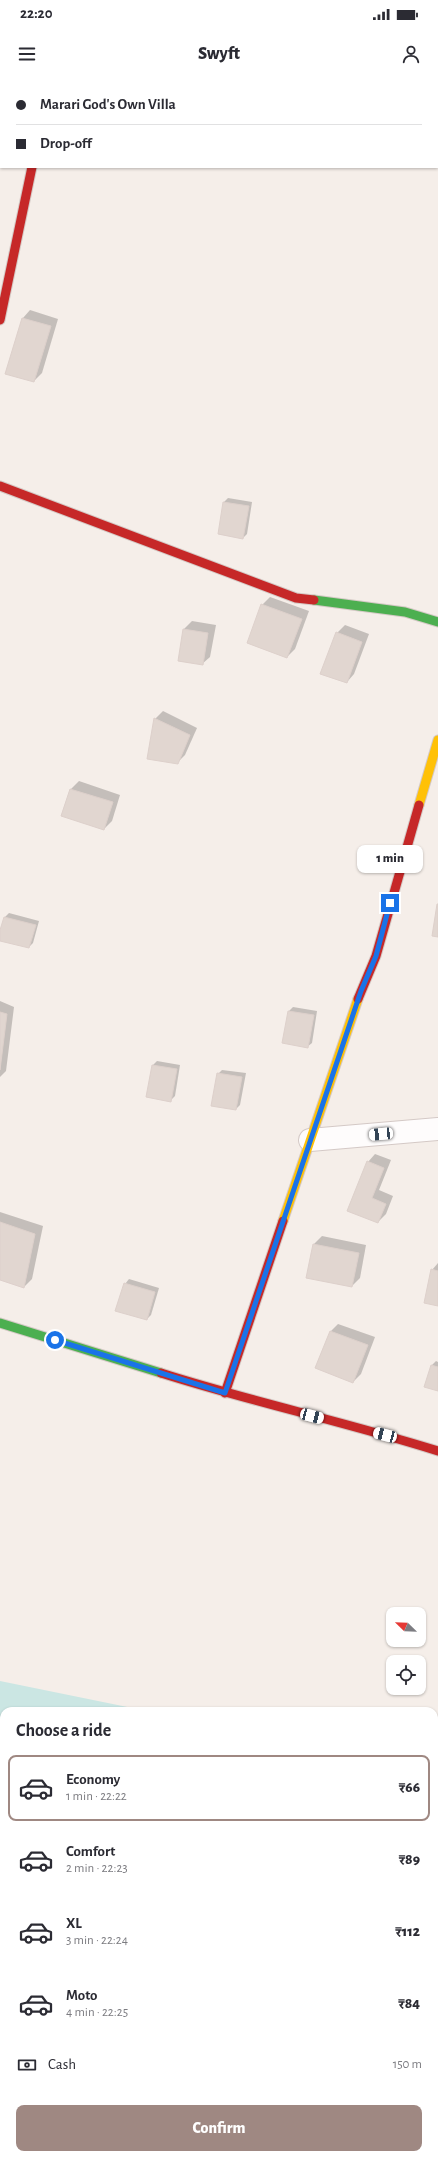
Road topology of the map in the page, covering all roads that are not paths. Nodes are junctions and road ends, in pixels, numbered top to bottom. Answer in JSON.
{"nodes":[{"id":1,"x":32,"y":168,"type":"edge"},
{"id":2,"x":0,"y":320,"type":"edge"},
{"id":3,"x":0,"y":486,"type":"edge"},
{"id":4,"x":438,"y":622,"type":"edge"},
{"id":5,"x":438,"y":740,"type":"edge"},
{"id":6,"x":438,"y":1129,"type":"edge"},
{"id":7,"x":310,"y":1140,"type":"junction"},
{"id":8,"x":0,"y":1323,"type":"edge"},
{"id":9,"x":225,"y":1393,"type":"junction"},
{"id":10,"x":438,"y":1451,"type":"edge"}],
"edges":[{"from":1,"to":2,"type":"street"},
{"from":3,"to":4,"type":"street"},
{"from":5,"to":7,"type":"street"},
{"from":6,"to":7,"type":"street"},
{"from":7,"to":9,"type":"street"},
{"from":8,"to":9,"type":"street"},
{"from":9,"to":10,"type":"street"}]}
